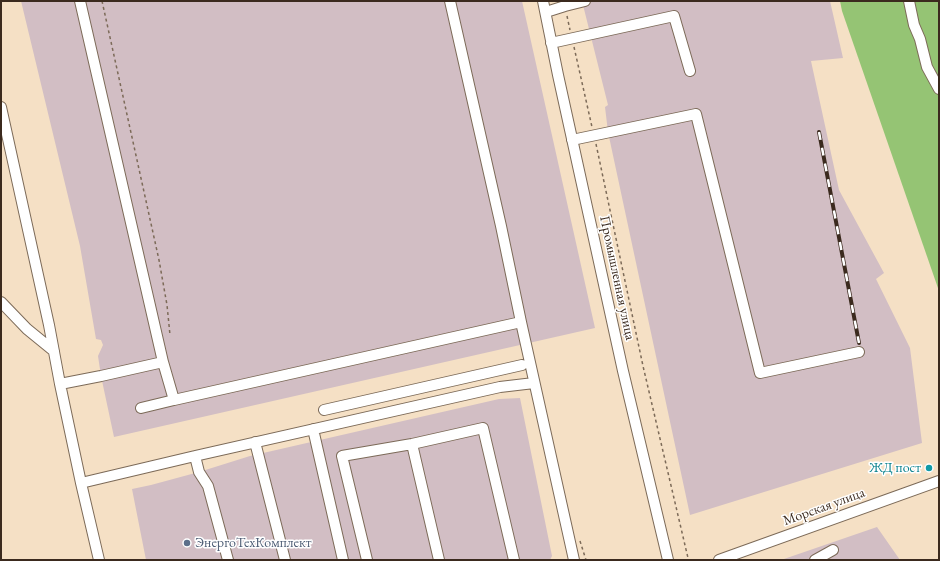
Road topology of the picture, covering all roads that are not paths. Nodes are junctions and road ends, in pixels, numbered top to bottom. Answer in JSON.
{"nodes":[{"id":1,"x":80,"y":1,"type":"edge"},
{"id":2,"x":450,"y":1,"type":"edge"},
{"id":3,"x":543,"y":1,"type":"edge"},
{"id":4,"x":585,"y":1,"type":"edge"},
{"id":5,"x":909,"y":1,"type":"edge"},
{"id":6,"x":546,"y":12,"type":"junction"},
{"id":7,"x":552,"y":42,"type":"junction"},
{"id":8,"x":690,"y":71,"type":"dead end"},
{"id":9,"x":939,"y":89,"type":"edge"},
{"id":10,"x":1,"y":107,"type":"edge"},
{"id":11,"x":572,"y":140,"type":"junction"},
{"id":12,"x":1,"y":302,"type":"edge"},
{"id":13,"x":521,"y":322,"type":"junction"},
{"id":14,"x":54,"y":351,"type":"junction"},
{"id":15,"x":859,"y":352,"type":"dead end"},
{"id":16,"x":163,"y":362,"type":"junction"},
{"id":17,"x":522,"y":365,"type":"dead end"},
{"id":18,"x":534,"y":383,"type":"junction"},
{"id":19,"x":60,"y":384,"type":"junction"},
{"id":20,"x":396,"y":393,"type":"junction"},
{"id":21,"x":174,"y":400,"type":"junction"},
{"id":22,"x":141,"y":408,"type":"dead end"},
{"id":23,"x":400,"y":409,"type":"junction"},
{"id":24,"x":324,"y":410,"type":"dead end"},
{"id":25,"x":313,"y":429,"type":"junction"},
{"id":26,"x":256,"y":442,"type":"junction"},
{"id":27,"x":412,"y":444,"type":"junction"},
{"id":28,"x":195,"y":456,"type":"junction"},
{"id":29,"x":939,"y":481,"type":"edge"},
{"id":30,"x":81,"y":483,"type":"junction"},
{"id":31,"x":833,"y":550,"type":"dead end"},
{"id":32,"x":734,"y":558,"type":"edge"},
{"id":33,"x":99,"y":560,"type":"edge"},
{"id":34,"x":228,"y":560,"type":"edge"},
{"id":35,"x":285,"y":560,"type":"edge"},
{"id":36,"x":344,"y":560,"type":"edge"},
{"id":37,"x":367,"y":560,"type":"edge"},
{"id":38,"x":439,"y":560,"type":"edge"},
{"id":39,"x":514,"y":560,"type":"edge"},
{"id":40,"x":574,"y":560,"type":"edge"},
{"id":41,"x":668,"y":560,"type":"edge"},
{"id":42,"x":719,"y":560,"type":"edge"},
{"id":43,"x":815,"y":560,"type":"edge"}],
"edges":[{"from":1,"to":16,"type":"street"},
{"from":2,"to":13,"type":"street"},
{"from":3,"to":6,"type":"street","name":"Промышленная улица"},
{"from":4,"to":6,"type":"street"},
{"from":5,"to":9,"type":"street"},
{"from":6,"to":7,"type":"street","name":"Промышленная улица"},
{"from":7,"to":8,"type":"street"},
{"from":7,"to":11,"type":"street","name":"Промышленная улица"},
{"from":10,"to":14,"type":"street"},
{"from":11,"to":15,"type":"street"},
{"from":11,"to":41,"type":"street","name":"Промышленная улица"},
{"from":12,"to":14,"type":"street"},
{"from":13,"to":18,"type":"street"},
{"from":13,"to":21,"type":"street"},
{"from":14,"to":19,"type":"street"},
{"from":16,"to":19,"type":"street"},
{"from":16,"to":21,"type":"street"},
{"from":17,"to":20,"type":"street"},
{"from":18,"to":23,"type":"street"},
{"from":18,"to":40,"type":"street"},
{"from":19,"to":30,"type":"street"},
{"from":20,"to":23,"type":"street"},
{"from":20,"to":24,"type":"street"},
{"from":21,"to":22,"type":"street"},
{"from":23,"to":25,"type":"street"},
{"from":25,"to":26,"type":"street"},
{"from":25,"to":36,"type":"street"},
{"from":26,"to":28,"type":"street"},
{"from":26,"to":35,"type":"street"},
{"from":27,"to":37,"type":"street"},
{"from":27,"to":38,"type":"street"},
{"from":27,"to":39,"type":"street"},
{"from":28,"to":30,"type":"street"},
{"from":28,"to":34,"type":"street"},
{"from":29,"to":32,"type":"street","name":"Морская улица"},
{"from":30,"to":33,"type":"street"},
{"from":31,"to":43,"type":"street"},
{"from":32,"to":42,"type":"street","name":"Морская улица"}]}
